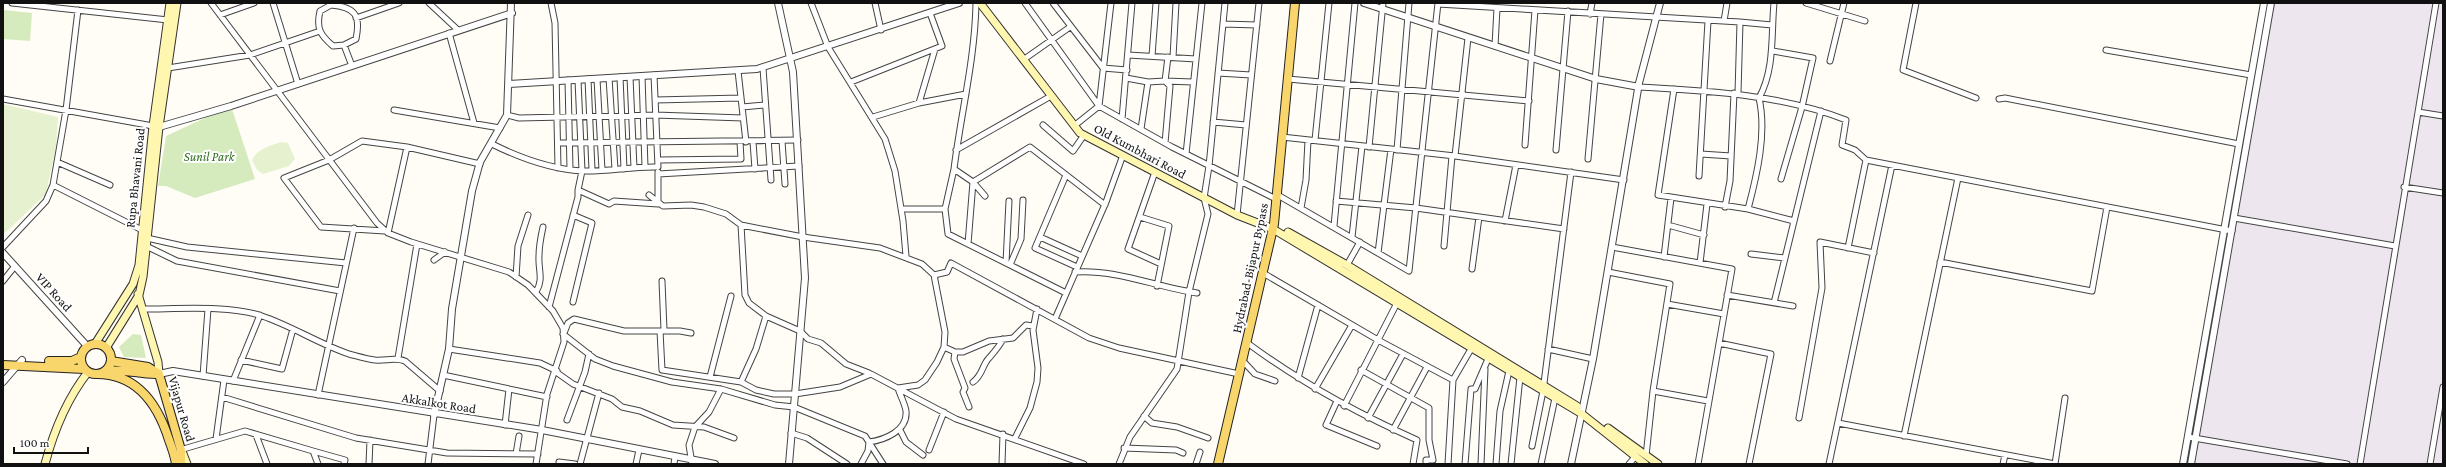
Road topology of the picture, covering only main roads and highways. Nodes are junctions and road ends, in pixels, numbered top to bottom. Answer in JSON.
{"nodes":[{"id":1,"x":170,"y":3,"type":"edge"},
{"id":2,"x":177,"y":3,"type":"edge"},
{"id":3,"x":980,"y":3,"type":"edge"},
{"id":4,"x":1295,"y":3,"type":"edge"},
{"id":5,"x":156,"y":126,"type":"junction"},
{"id":6,"x":1273,"y":227,"type":"junction"},
{"id":7,"x":133,"y":284,"type":"junction"},
{"id":8,"x":139,"y":295,"type":"junction"},
{"id":9,"x":91,"y":345,"type":"junction"},
{"id":10,"x":106,"y":348,"type":"junction"},
{"id":11,"x":81,"y":357,"type":"junction"},
{"id":12,"x":3,"y":360,"type":"edge"},
{"id":13,"x":20,"y":362,"type":"junction"},
{"id":14,"x":3,"y":365,"type":"edge"},
{"id":15,"x":108,"y":366,"type":"junction"},
{"id":16,"x":86,"y":371,"type":"junction"},
{"id":17,"x":97,"y":374,"type":"junction"},
{"id":18,"x":159,"y":374,"type":"junction"},
{"id":19,"x":1544,"y":388,"type":"junction"},
{"id":20,"x":1583,"y":412,"type":"junction"},
{"id":21,"x":177,"y":451,"type":"junction"},
{"id":22,"x":1644,"y":462,"type":"edge"},
{"id":23,"x":45,"y":464,"type":"edge"},
{"id":24,"x":176,"y":464,"type":"edge"},
{"id":25,"x":181,"y":464,"type":"edge"},
{"id":26,"x":187,"y":464,"type":"edge"},
{"id":27,"x":1218,"y":464,"type":"edge"},
{"id":28,"x":1658,"y":464,"type":"edge"}],
"edges":[{"from":1,"to":5,"type":"main road","name":"Rupa Bhavani Road"},
{"from":2,"to":5,"type":"main road"},
{"from":3,"to":6,"type":"main road","name":"Old Kumbhari Road"},
{"from":4,"to":6,"type":"main road","name":"Hydrabad-Bijapur Bypass"},
{"from":5,"to":7,"type":"main road","name":"Rupa Bhavani Road"},
{"from":5,"to":8,"type":"main road"},
{"from":6,"to":19,"type":"main road"},
{"from":6,"to":19,"type":"main road"},
{"from":6,"to":27,"type":"main road","name":"Hydrabad-Bijapur Bypass"},
{"from":7,"to":8,"type":"main road"},
{"from":7,"to":9,"type":"main road","name":"Rupa Bhavani Road"},
{"from":8,"to":10,"type":"main road"},
{"from":8,"to":18,"type":"main road"},
{"from":9,"to":10,"type":"main road"},
{"from":9,"to":11,"type":"main road"},
{"from":10,"to":15,"type":"main road"},
{"from":11,"to":13,"type":"main road"},
{"from":11,"to":16,"type":"main road"},
{"from":12,"to":13,"type":"main road"},
{"from":13,"to":14,"type":"main road"},
{"from":13,"to":16,"type":"main road"},
{"from":15,"to":17,"type":"main road"},
{"from":15,"to":18,"type":"main road"},
{"from":15,"to":18,"type":"main road","name":"Vijapur Road"},
{"from":16,"to":17,"type":"main road"},
{"from":16,"to":23,"type":"main road"},
{"from":17,"to":21,"type":"main road","name":"Vijapur Road"},
{"from":18,"to":21,"type":"main road","name":"Vijapur Road"},
{"from":19,"to":20,"type":"main road"},
{"from":19,"to":20,"type":"main road"},
{"from":20,"to":22,"type":"main road"},
{"from":20,"to":22,"type":"main road"},
{"from":21,"to":24,"type":"main road","name":"Vijapur Road"},
{"from":21,"to":25,"type":"main road","name":"Vijapur Road"},
{"from":21,"to":26,"type":"main road"},
{"from":22,"to":28,"type":"main road"}]}
